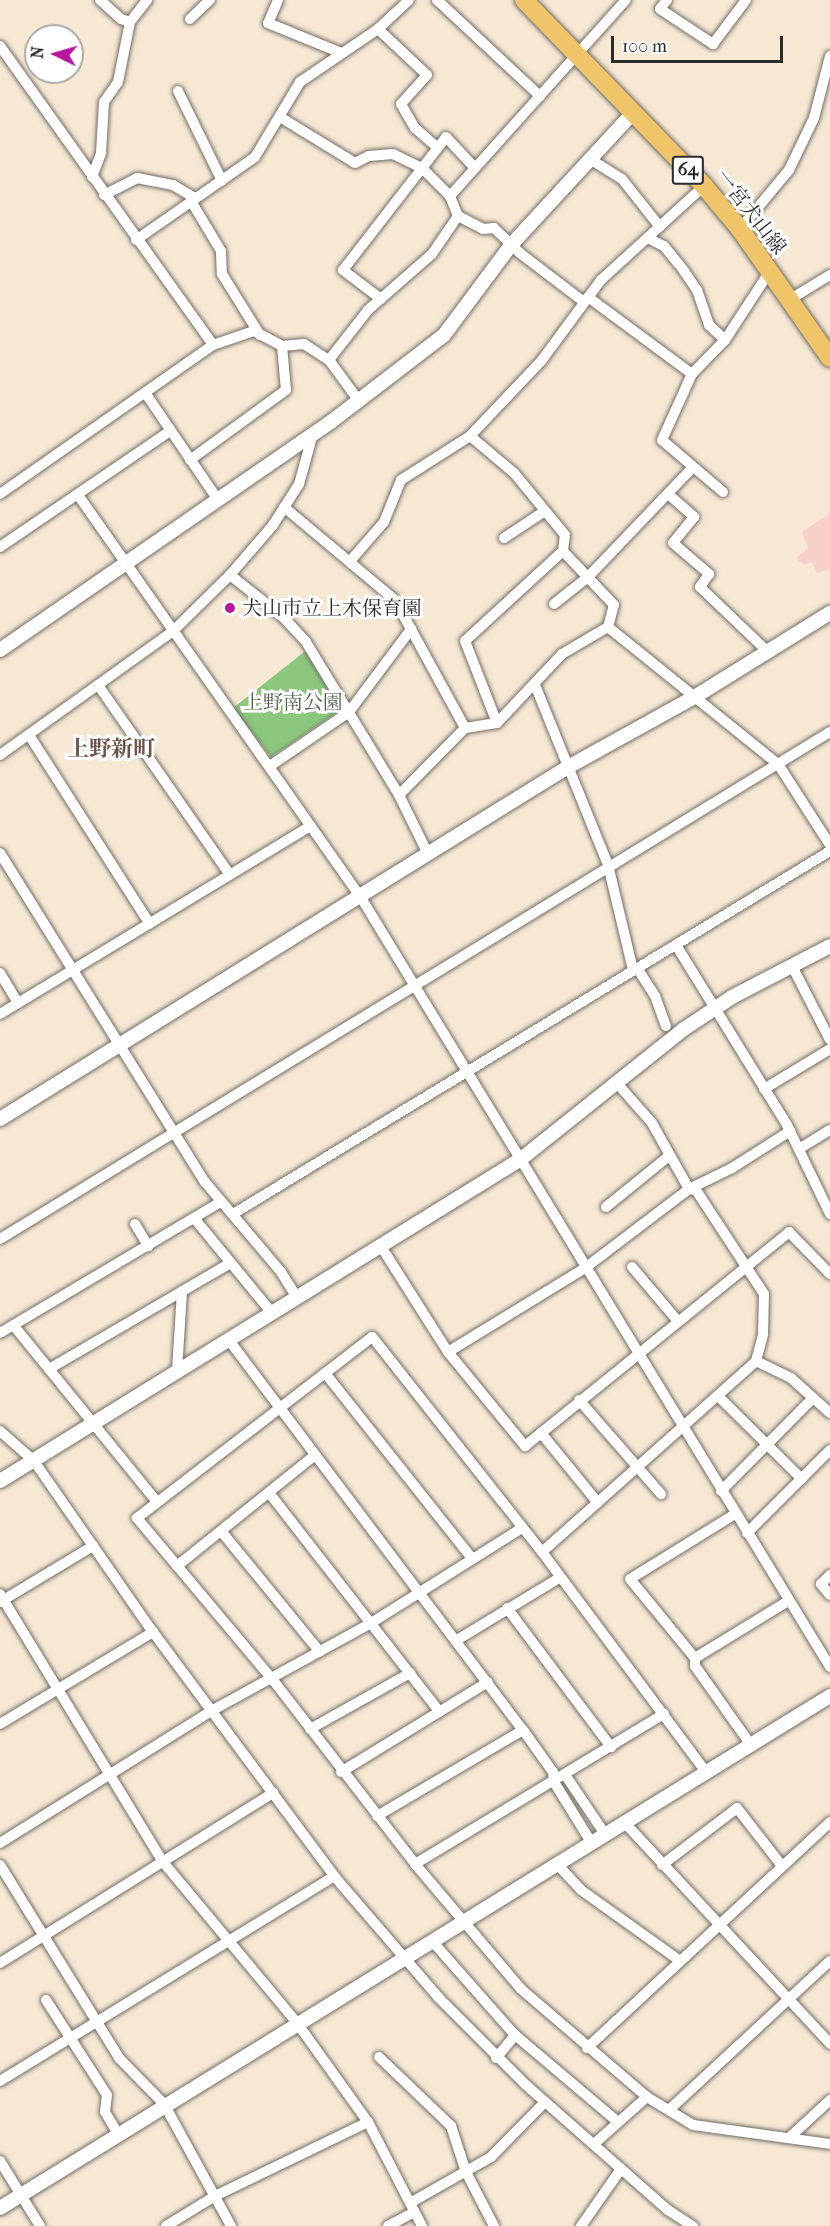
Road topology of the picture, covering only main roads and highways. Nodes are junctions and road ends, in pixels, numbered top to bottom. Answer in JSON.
{"nodes":[{"id":1,"x":524,"y":0,"type":"edge"},
{"id":2,"x":830,"y":358,"type":"edge"}],
"edges":[{"from":1,"to":2,"type":"main road","name":"一宮犬山線","number":"64"}]}
